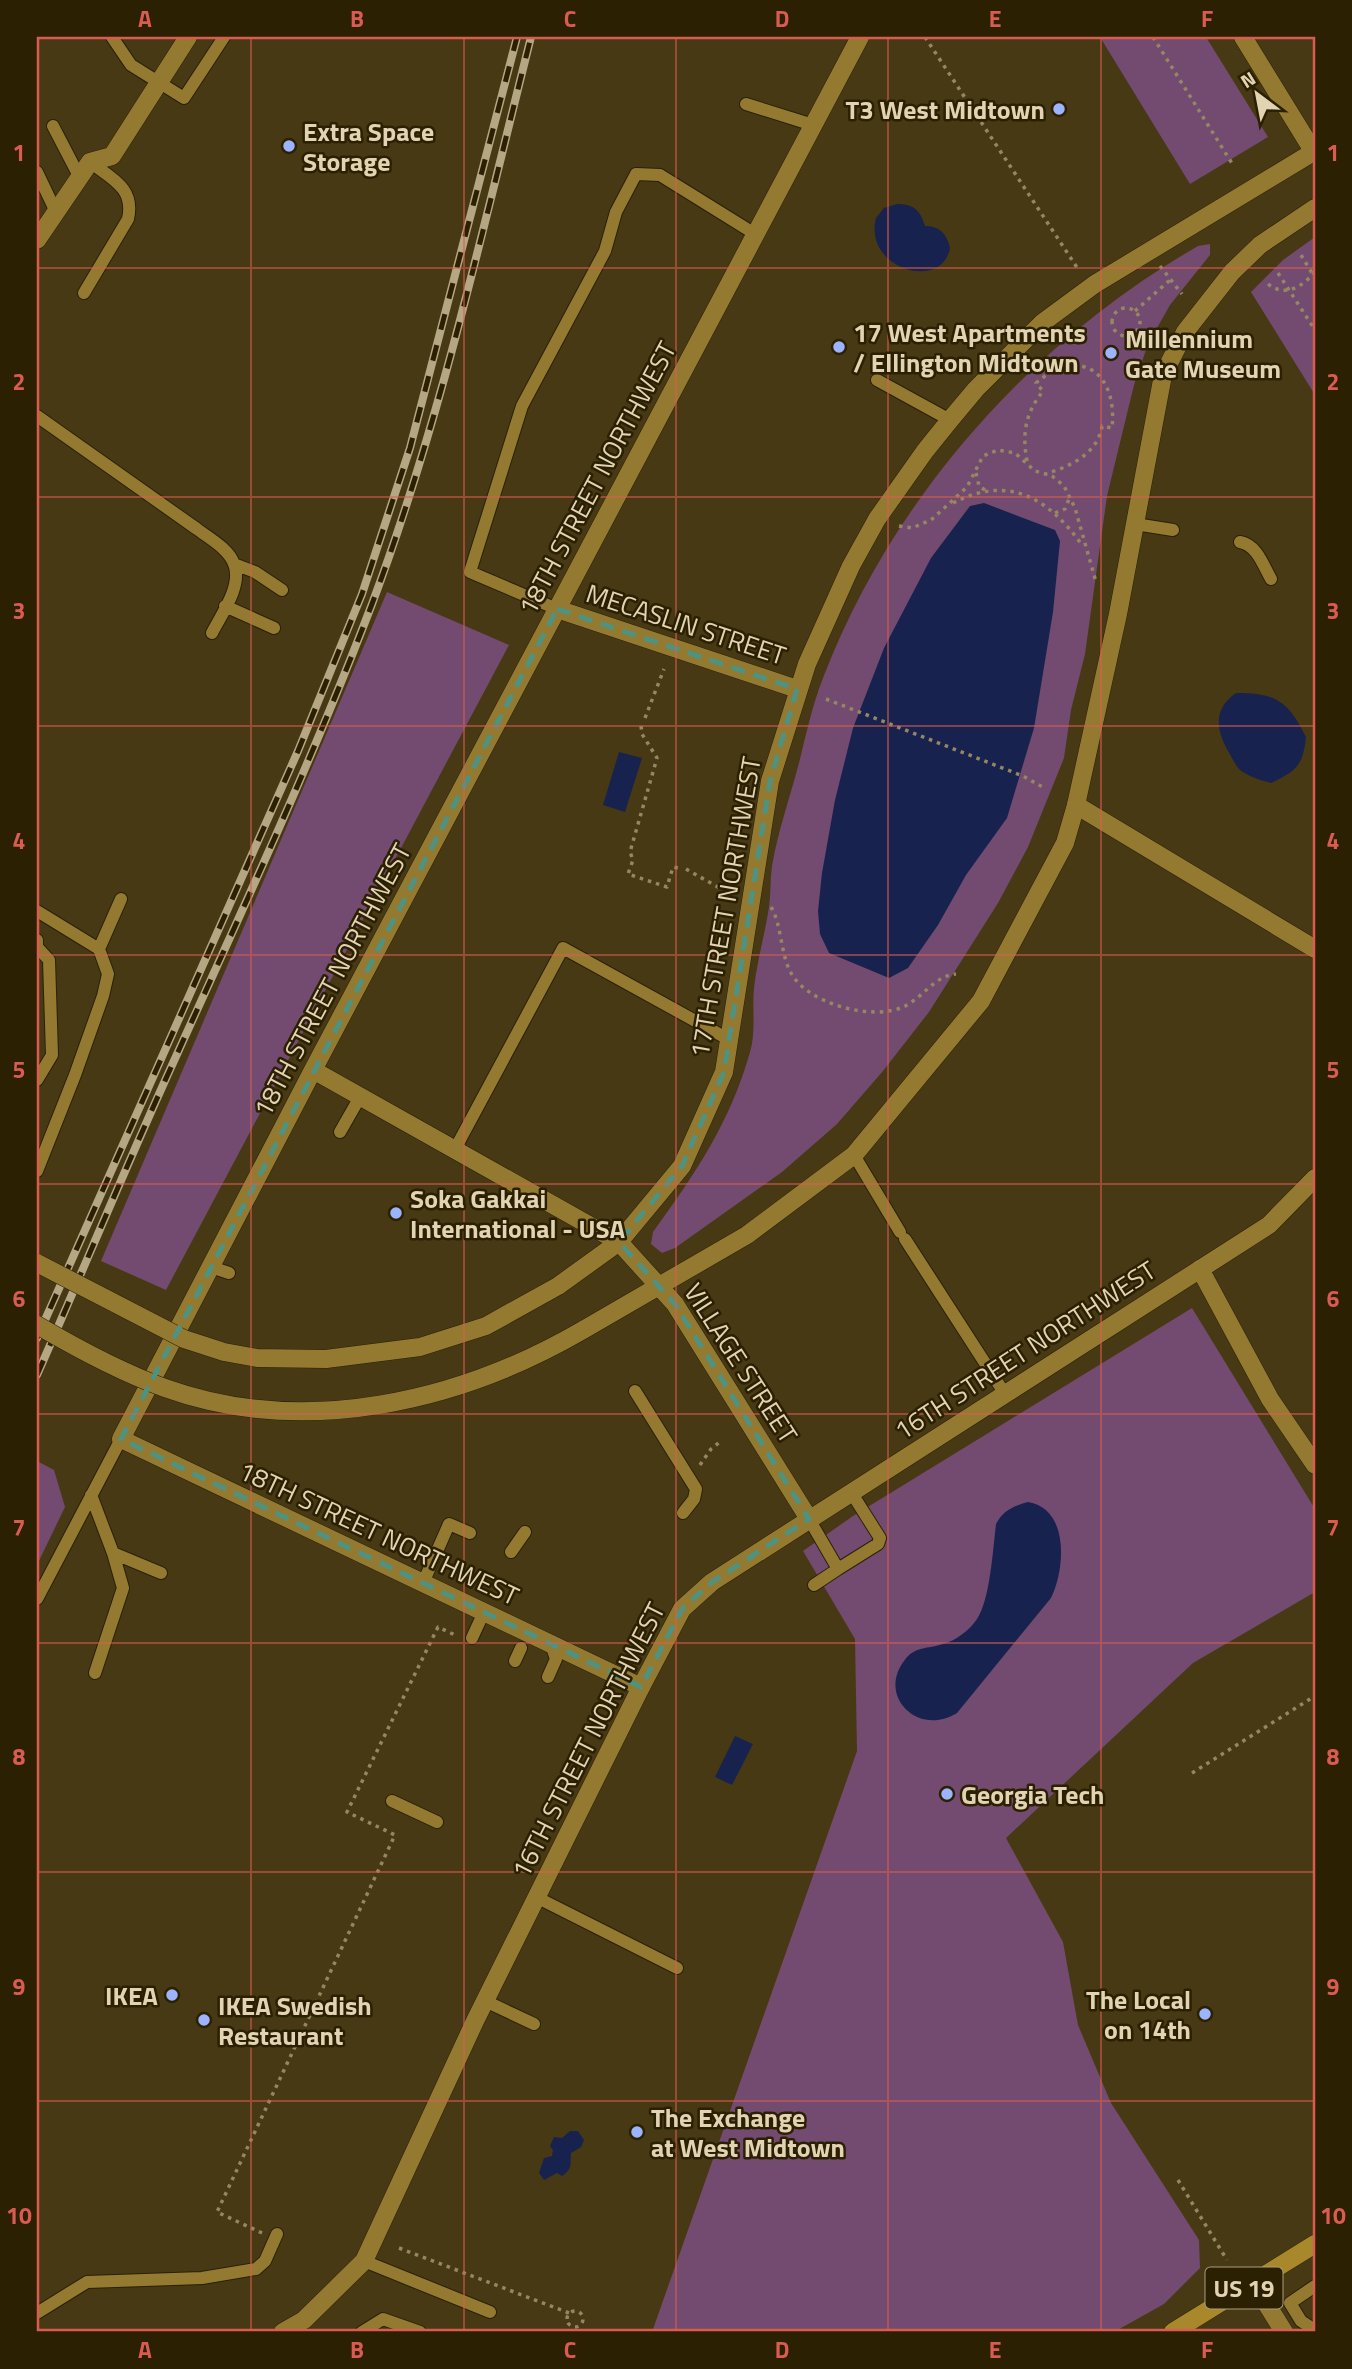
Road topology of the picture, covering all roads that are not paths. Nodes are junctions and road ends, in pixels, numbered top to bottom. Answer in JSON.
{"nodes":[{"id":1,"x":111,"y":37,"type":"edge"},
{"id":2,"x":188,"y":37,"type":"edge"},
{"id":3,"x":224,"y":37,"type":"edge"},
{"id":4,"x":860,"y":37,"type":"edge"},
{"id":5,"x":1243,"y":37,"type":"edge"},
{"id":6,"x":159,"y":83,"type":"junction"},
{"id":7,"x":746,"y":104,"type":"dead end"},
{"id":8,"x":813,"y":125,"type":"junction"},
{"id":9,"x":53,"y":126,"type":"dead end"},
{"id":10,"x":1315,"y":152,"type":"edge"},
{"id":11,"x":90,"y":162,"type":"junction"},
{"id":12,"x":38,"y":178,"type":"edge"},
{"id":13,"x":80,"y":178,"type":"junction"},
{"id":14,"x":1315,"y":208,"type":"edge"},
{"id":15,"x":56,"y":212,"type":"junction"},
{"id":16,"x":755,"y":234,"type":"junction"},
{"id":17,"x":37,"y":240,"type":"edge"},
{"id":18,"x":84,"y":293,"type":"dead end"},
{"id":19,"x":877,"y":380,"type":"dead end"},
{"id":20,"x":37,"y":416,"type":"edge"},
{"id":21,"x":950,"y":420,"type":"junction"},
{"id":22,"x":1135,"y":524,"type":"junction"},
{"id":23,"x":1173,"y":530,"type":"dead end"},
{"id":24,"x":1240,"y":542,"type":"dead end"},
{"id":25,"x":234,"y":564,"type":"junction"},
{"id":26,"x":1271,"y":579,"type":"dead end"},
{"id":27,"x":282,"y":590,"type":"dead end"},
{"id":28,"x":225,"y":606,"type":"junction"},
{"id":29,"x":557,"y":609,"type":"junction"},
{"id":30,"x":274,"y":628,"type":"dead end"},
{"id":31,"x":212,"y":633,"type":"dead end"},
{"id":32,"x":797,"y":689,"type":"junction"},
{"id":33,"x":1076,"y":804,"type":"junction"},
{"id":34,"x":121,"y":899,"type":"dead end"},
{"id":35,"x":37,"y":911,"type":"edge"},
{"id":36,"x":37,"y":940,"type":"edge"},
{"id":37,"x":99,"y":949,"type":"junction"},
{"id":38,"x":1315,"y":949,"type":"edge"},
{"id":39,"x":729,"y":1039,"type":"junction"},
{"id":40,"x":313,"y":1070,"type":"junction"},
{"id":41,"x":37,"y":1080,"type":"edge"},
{"id":42,"x":360,"y":1097,"type":"junction"},
{"id":43,"x":340,"y":1132,"type":"dead end"},
{"id":44,"x":454,"y":1151,"type":"junction"},
{"id":45,"x":853,"y":1155,"type":"junction"},
{"id":46,"x":37,"y":1171,"type":"edge"},
{"id":47,"x":1315,"y":1178,"type":"edge"},
{"id":48,"x":619,"y":1242,"type":"junction"},
{"id":49,"x":37,"y":1263,"type":"edge"},
{"id":50,"x":211,"y":1267,"type":"junction"},
{"id":51,"x":1200,"y":1269,"type":"junction"},
{"id":52,"x":229,"y":1273,"type":"dead end"},
{"id":53,"x":659,"y":1287,"type":"junction"},
{"id":54,"x":37,"y":1325,"type":"edge"},
{"id":55,"x":635,"y":1391,"type":"dead end"},
{"id":56,"x":1005,"y":1394,"type":"junction"},
{"id":57,"x":121,"y":1439,"type":"junction"},
{"id":58,"x":1315,"y":1465,"type":"edge"},
{"id":59,"x":851,"y":1492,"type":"junction"},
{"id":60,"x":91,"y":1494,"type":"junction"},
{"id":61,"x":682,"y":1513,"type":"dead end"},
{"id":62,"x":809,"y":1519,"type":"junction"},
{"id":63,"x":525,"y":1532,"type":"dead end"},
{"id":64,"x":470,"y":1533,"type":"dead end"},
{"id":65,"x":511,"y":1552,"type":"dead end"},
{"id":66,"x":113,"y":1553,"type":"junction"},
{"id":67,"x":838,"y":1569,"type":"junction"},
{"id":68,"x":161,"y":1573,"type":"dead end"},
{"id":69,"x":423,"y":1583,"type":"junction"},
{"id":70,"x":814,"y":1585,"type":"dead end"},
{"id":71,"x":37,"y":1599,"type":"edge"},
{"id":72,"x":484,"y":1612,"type":"junction"},
{"id":73,"x":466,"y":1637,"type":"road end"},
{"id":74,"x":551,"y":1644,"type":"junction"},
{"id":75,"x":521,"y":1648,"type":"dead end"},
{"id":76,"x":515,"y":1661,"type":"dead end"},
{"id":77,"x":95,"y":1672,"type":"dead end"},
{"id":78,"x":548,"y":1677,"type":"dead end"},
{"id":79,"x":641,"y":1687,"type":"junction"},
{"id":80,"x":392,"y":1801,"type":"dead end"},
{"id":81,"x":437,"y":1822,"type":"dead end"},
{"id":82,"x":536,"y":1898,"type":"junction"},
{"id":83,"x":677,"y":1968,"type":"dead end"},
{"id":84,"x":485,"y":2001,"type":"junction"},
{"id":85,"x":534,"y":2024,"type":"dead end"},
{"id":86,"x":276,"y":2236,"type":"road end"},
{"id":87,"x":1315,"y":2244,"type":"edge"},
{"id":88,"x":364,"y":2261,"type":"junction"},
{"id":89,"x":1253,"y":2283,"type":"junction"},
{"id":90,"x":1315,"y":2288,"type":"edge"},
{"id":91,"x":490,"y":2312,"type":"dead end"},
{"id":92,"x":37,"y":2313,"type":"edge"},
{"id":93,"x":1301,"y":2321,"type":"junction"},
{"id":94,"x":1315,"y":2330,"type":"edge"},
{"id":95,"x":1284,"y":2331,"type":"edge"},
{"id":96,"x":284,"y":2332,"type":"edge"},
{"id":97,"x":362,"y":2332,"type":"edge"},
{"id":98,"x":420,"y":2332,"type":"edge"},
{"id":99,"x":1172,"y":2332,"type":"edge"}],
"edges":[{"from":1,"to":6,"type":"lane"},
{"from":2,"to":6,"type":"street"},
{"from":3,"to":6,"type":"lane"},
{"from":4,"to":8,"type":"street","name":"18TH STREET NORTHWEST"},
{"from":5,"to":10,"type":"street"},
{"from":6,"to":11,"type":"street"},
{"from":7,"to":8,"type":"lane"},
{"from":8,"to":16,"type":"street","name":"18TH STREET NORTHWEST"},
{"from":9,"to":13,"type":"lane"},
{"from":10,"to":21,"type":"street","name":"17TH STREET NORTHWEST"},
{"from":11,"to":13,"type":"street"},
{"from":11,"to":18,"type":"lane"},
{"from":12,"to":15,"type":"lane"},
{"from":13,"to":15,"type":"street"},
{"from":14,"to":22,"type":"street"},
{"from":15,"to":17,"type":"street"},
{"from":16,"to":29,"type":"street","name":"18TH STREET NORTHWEST"},
{"from":16,"to":29,"type":"lane"},
{"from":19,"to":21,"type":"lane"},
{"from":20,"to":25,"type":"lane"},
{"from":21,"to":32,"type":"street","name":"17TH STREET NORTHWEST"},
{"from":22,"to":23,"type":"lane"},
{"from":22,"to":33,"type":"street"},
{"from":24,"to":26,"type":"lane"},
{"from":25,"to":27,"type":"lane"},
{"from":25,"to":28,"type":"lane"},
{"from":28,"to":30,"type":"lane"},
{"from":28,"to":31,"type":"lane"},
{"from":29,"to":32,"type":"street","name":"MECASLIN STREET"},
{"from":29,"to":40,"type":"street","name":"18TH STREET NORTHWEST"},
{"from":32,"to":39,"type":"street","name":"17TH STREET NORTHWEST"},
{"from":33,"to":38,"type":"street"},
{"from":33,"to":45,"type":"street"},
{"from":34,"to":37,"type":"lane"},
{"from":35,"to":37,"type":"lane"},
{"from":36,"to":41,"type":"lane"},
{"from":37,"to":46,"type":"lane"},
{"from":39,"to":44,"type":"lane"},
{"from":39,"to":48,"type":"street","name":"17TH STREET NORTHWEST"},
{"from":40,"to":42,"type":"street","name":"VILLAGE STREET"},
{"from":40,"to":50,"type":"street","name":"18TH STREET NORTHWEST"},
{"from":42,"to":43,"type":"lane"},
{"from":42,"to":44,"type":"street","name":"VILLAGE STREET"},
{"from":44,"to":48,"type":"street","name":"VILLAGE STREET"},
{"from":45,"to":53,"type":"street"},
{"from":45,"to":56,"type":"lane"},
{"from":47,"to":51,"type":"street","name":"16TH STREET NORTHWEST"},
{"from":48,"to":49,"type":"street","name":"17TH STREET NORTHWEST","bridge":true},
{"from":48,"to":53,"type":"street","name":"VILLAGE STREET"},
{"from":50,"to":52,"type":"lane"},
{"from":50,"to":57,"type":"street","name":"18TH STREET NORTHWEST"},
{"from":51,"to":56,"type":"street","name":"16TH STREET NORTHWEST"},
{"from":51,"to":58,"type":"street"},
{"from":53,"to":54,"type":"street","bridge":true},
{"from":53,"to":62,"type":"street","name":"VILLAGE STREET"},
{"from":55,"to":61,"type":"lane"},
{"from":56,"to":59,"type":"street","name":"16TH STREET NORTHWEST"},
{"from":57,"to":60,"type":"lane"},
{"from":57,"to":69,"type":"street","name":"18TH STREET NORTHWEST"},
{"from":59,"to":62,"type":"street","name":"16TH STREET NORTHWEST"},
{"from":59,"to":67,"type":"lane"},
{"from":60,"to":66,"type":"lane"},
{"from":60,"to":71,"type":"lane"},
{"from":62,"to":67,"type":"lane"},
{"from":62,"to":79,"type":"street","name":"16TH STREET NORTHWEST"},
{"from":63,"to":65,"type":"lane"},
{"from":64,"to":69,"type":"lane"},
{"from":66,"to":68,"type":"lane"},
{"from":66,"to":77,"type":"lane"},
{"from":67,"to":70,"type":"lane"},
{"from":69,"to":72,"type":"street","name":"18TH STREET NORTHWEST"},
{"from":72,"to":73,"type":"lane"},
{"from":72,"to":74,"type":"street","name":"18TH STREET NORTHWEST"},
{"from":74,"to":78,"type":"lane"},
{"from":74,"to":79,"type":"street","name":"18TH STREET NORTHWEST"},
{"from":75,"to":76,"type":"lane"},
{"from":79,"to":82,"type":"street","name":"16TH STREET NORTHWEST"},
{"from":80,"to":81,"type":"lane"},
{"from":82,"to":83,"type":"lane"},
{"from":82,"to":84,"type":"street","name":"16TH STREET NORTHWEST"},
{"from":84,"to":85,"type":"lane"},
{"from":84,"to":88,"type":"street","name":"16TH STREET NORTHWEST"},
{"from":86,"to":92,"type":"lane"},
{"from":87,"to":89,"type":"main road","number":"US 19"},
{"from":88,"to":91,"type":"lane"},
{"from":88,"to":96,"type":"street","name":"16TH STREET NORTHWEST"},
{"from":89,"to":95,"type":"street"},
{"from":89,"to":99,"type":"main road","number":"US 19"},
{"from":90,"to":93,"type":"lane"},
{"from":93,"to":94,"type":"lane"},
{"from":93,"to":95,"type":"lane"},
{"from":97,"to":98,"type":"lane"}]}
